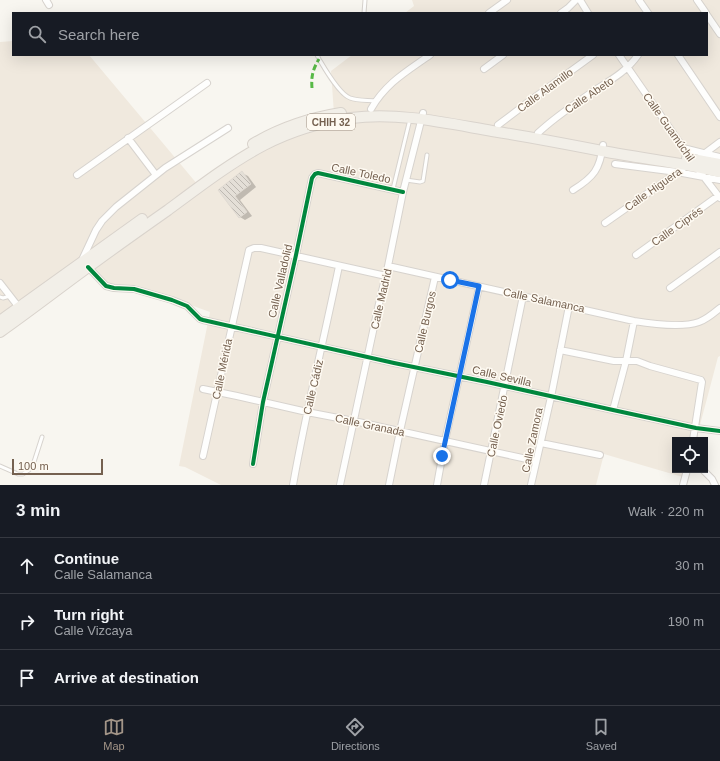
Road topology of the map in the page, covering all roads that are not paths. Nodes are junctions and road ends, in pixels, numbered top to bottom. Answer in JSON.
{"nodes":[{"id":1,"x":365,"y":0,"type":"edge"},
{"id":2,"x":507,"y":0,"type":"edge"},
{"id":3,"x":576,"y":0,"type":"edge"},
{"id":4,"x":580,"y":0,"type":"edge"},
{"id":5,"x":639,"y":0,"type":"edge"},
{"id":6,"x":697,"y":0,"type":"edge"},
{"id":7,"x":364,"y":12,"type":"edge"},
{"id":8,"x":490,"y":12,"type":"edge"},
{"id":9,"x":563,"y":12,"type":"edge"},
{"id":10,"x":587,"y":12,"type":"edge"},
{"id":11,"x":647,"y":12,"type":"edge"},
{"id":12,"x":705,"y":12,"type":"edge"},
{"id":13,"x":708,"y":17,"type":"edge"},
{"id":14,"x":720,"y":34,"type":"edge"},
{"id":15,"x":318,"y":56,"type":"edge"},
{"id":16,"x":429,"y":56,"type":"edge"},
{"id":17,"x":502,"y":56,"type":"edge"},
{"id":18,"x":592,"y":56,"type":"edge"},
{"id":19,"x":619,"y":56,"type":"edge"},
{"id":20,"x":637,"y":56,"type":"edge"},
{"id":21,"x":679,"y":56,"type":"edge"},
{"id":22,"x":628,"y":68,"type":"junction"},
{"id":23,"x":484,"y":69,"type":"dead end"},
{"id":24,"x":207,"y":83,"type":"dead end"},
{"id":25,"x":373,"y":105,"type":"junction"},
{"id":26,"x":423,"y":116,"type":"junction"},
{"id":27,"x":720,"y":117,"type":"edge"},
{"id":28,"x":411,"y":118,"type":"junction"},
{"id":29,"x":498,"y":125,"type":"junction"},
{"id":30,"x":228,"y":128,"type":"dead end"},
{"id":31,"x":538,"y":133,"type":"junction"},
{"id":32,"x":128,"y":138,"type":"junction"},
{"id":33,"x":720,"y":142,"type":"edge"},
{"id":34,"x":603,"y":148,"type":"junction"},
{"id":35,"x":683,"y":148,"type":"junction"},
{"id":36,"x":705,"y":154,"type":"junction"},
{"id":37,"x":428,"y":155,"type":"dead end"},
{"id":38,"x":720,"y":157,"type":"edge"},
{"id":39,"x":693,"y":163,"type":"junction"},
{"id":40,"x":615,"y":164,"type":"dead end"},
{"id":41,"x":720,"y":164,"type":"edge"},
{"id":42,"x":677,"y":172,"type":"junction"},
{"id":43,"x":720,"y":172,"type":"edge"},
{"id":44,"x":316,"y":174,"type":"joint"},
{"id":45,"x":77,"y":175,"type":"dead end"},
{"id":46,"x":156,"y":175,"type":"junction"},
{"id":47,"x":704,"y":177,"type":"junction"},
{"id":48,"x":406,"y":180,"type":"junction"},
{"id":49,"x":720,"y":180,"type":"edge"},
{"id":50,"x":393,"y":189,"type":"junction"},
{"id":51,"x":573,"y":190,"type":"dead end"},
{"id":52,"x":403,"y":192,"type":"junction"},
{"id":53,"x":719,"y":197,"type":"edge"},
{"id":54,"x":605,"y":223,"type":"dead end"},
{"id":55,"x":720,"y":252,"type":"edge"},
{"id":56,"x":636,"y":255,"type":"dead end"},
{"id":57,"x":296,"y":256,"type":"junction"},
{"id":58,"x":84,"y":265,"type":"junction"},
{"id":59,"x":339,"y":266,"type":"junction"},
{"id":60,"x":388,"y":266,"type":"junction"},
{"id":61,"x":386,"y":276,"type":"junction"},
{"id":62,"x":435,"y":277,"type":"junction"},
{"id":63,"x":0,"y":282,"type":"edge"},
{"id":64,"x":479,"y":286,"type":"junction"},
{"id":65,"x":670,"y":288,"type":"dead end"},
{"id":66,"x":10,"y":296,"type":"junction"},
{"id":67,"x":523,"y":296,"type":"junction"},
{"id":68,"x":0,"y":297,"type":"edge"},
{"id":69,"x":569,"y":306,"type":"junction"},
{"id":70,"x":720,"y":308,"type":"edge"},
{"id":71,"x":22,"y":311,"type":"junction"},
{"id":72,"x":634,"y":320,"type":"junction"},
{"id":73,"x":0,"y":321,"type":"edge"},
{"id":74,"x":232,"y":326,"type":"junction"},
{"id":75,"x":0,"y":332,"type":"edge"},
{"id":76,"x":277,"y":336,"type":"junction"},
{"id":77,"x":322,"y":347,"type":"junction"},
{"id":78,"x":560,"y":350,"type":"junction"},
{"id":79,"x":368,"y":357,"type":"junction"},
{"id":80,"x":626,"y":361,"type":"junction"},
{"id":81,"x":415,"y":367,"type":"junction"},
{"id":82,"x":460,"y":376,"type":"junction"},
{"id":83,"x":505,"y":386,"type":"junction"},
{"id":84,"x":203,"y":390,"type":"dead end"},
{"id":85,"x":217,"y":392,"type":"junction"},
{"id":86,"x":550,"y":397,"type":"junction"},
{"id":87,"x":263,"y":402,"type":"junction"},
{"id":88,"x":613,"y":410,"type":"junction"},
{"id":89,"x":307,"y":412,"type":"junction"},
{"id":90,"x":354,"y":421,"type":"junction"},
{"id":91,"x":696,"y":428,"type":"junction"},
{"id":92,"x":720,"y":430,"type":"edge"},
{"id":93,"x":400,"y":431,"type":"junction"},
{"id":94,"x":42,"y":437,"type":"dead end"},
{"id":95,"x":694,"y":437,"type":"edge"},
{"id":96,"x":445,"y":441,"type":"junction"},
{"id":97,"x":541,"y":442,"type":"junction"},
{"id":98,"x":492,"y":452,"type":"junction"},
{"id":99,"x":600,"y":455,"type":"dead end"},
{"id":100,"x":203,"y":456,"type":"dead end"},
{"id":101,"x":536,"y":461,"type":"junction"},
{"id":102,"x":252,"y":464,"type":"dead end"},
{"id":103,"x":0,"y":466,"type":"edge"},
{"id":104,"x":686,"y":473,"type":"edge"},
{"id":105,"x":706,"y":473,"type":"edge"},
{"id":106,"x":293,"y":485,"type":"edge"},
{"id":107,"x":340,"y":485,"type":"edge"},
{"id":108,"x":389,"y":485,"type":"edge"},
{"id":109,"x":437,"y":485,"type":"edge"},
{"id":110,"x":484,"y":485,"type":"edge"},
{"id":111,"x":531,"y":485,"type":"edge"},
{"id":112,"x":683,"y":485,"type":"edge"},
{"id":113,"x":715,"y":485,"type":"edge"}],
"edges":[{"from":1,"to":7,"type":"lane"},
{"from":2,"to":8,"type":"street"},
{"from":3,"to":9,"type":"street"},
{"from":4,"to":10,"type":"street"},
{"from":5,"to":11,"type":"street"},
{"from":6,"to":12,"type":"street"},
{"from":13,"to":14,"type":"street"},
{"from":15,"to":25,"type":"lane"},
{"from":16,"to":25,"type":"street"},
{"from":17,"to":23,"type":"street"},
{"from":18,"to":29,"type":"street","name":"Calle Alamillo"},
{"from":19,"to":22,"type":"street","name":"Calle Guamúchil"},
{"from":20,"to":22,"type":"street","name":"Calle Abeto"},
{"from":21,"to":27,"type":"street"},
{"from":22,"to":31,"type":"street","name":"Calle Abeto"},
{"from":22,"to":35,"type":"street","name":"Calle Guamúchil"},
{"from":24,"to":32,"type":"street"},
{"from":25,"to":26,"type":"main road","number":"CHIH 32"},
{"from":25,"to":58,"type":"main road","number":"CHIH 32"},
{"from":26,"to":28,"type":"main road","number":"CHIH 32"},
{"from":26,"to":29,"type":"main road","number":"CHIH 32"},
{"from":26,"to":34,"type":"main road","number":"CHIH 32"},
{"from":26,"to":48,"type":"street","name":"Calle Madrid"},
{"from":28,"to":50,"type":"lane"},
{"from":28,"to":58,"type":"main road","number":"CHIH 32"},
{"from":29,"to":31,"type":"main road","number":"CHIH 32"},
{"from":30,"to":46,"type":"street"},
{"from":31,"to":34,"type":"main road","number":"CHIH 32"},
{"from":32,"to":45,"type":"street"},
{"from":32,"to":46,"type":"street"},
{"from":33,"to":36,"type":"street","name":"Calle Higuera"},
{"from":34,"to":39,"type":"main road","number":"CHIH 32"},
{"from":34,"to":51,"type":"street"},
{"from":35,"to":36,"type":"street"},
{"from":35,"to":39,"type":"street","name":"Calle Guamúchil"},
{"from":36,"to":38,"type":"street"},
{"from":36,"to":39,"type":"street","name":"Calle Higuera"},
{"from":37,"to":48,"type":"lane"},
{"from":39,"to":41,"type":"main road","number":"CHIH 32"},
{"from":39,"to":42,"type":"street","name":"Calle Higuera"},
{"from":39,"to":43,"type":"main road","number":"CHIH 32"},
{"from":39,"to":47,"type":"street","name":"Calle Guamúchil"},
{"from":40,"to":42,"type":"street"},
{"from":42,"to":47,"type":"street"},
{"from":42,"to":54,"type":"street","name":"Calle Higuera"},
{"from":44,"to":50,"type":"street","name":"Calle Toledo"},
{"from":44,"to":57,"type":"street","name":"Calle Valladolid"},
{"from":46,"to":58,"type":"street"},
{"from":47,"to":49,"type":"street"},
{"from":47,"to":53,"type":"street","name":"Calle Guamúchil"},
{"from":48,"to":52,"type":"street","name":"Calle Madrid"},
{"from":50,"to":52,"type":"street","name":"Calle Toledo"},
{"from":52,"to":60,"type":"street","name":"Calle Madrid"},
{"from":53,"to":56,"type":"street","name":"Calle Ciprés"},
{"from":55,"to":65,"type":"street"},
{"from":57,"to":59,"type":"street"},
{"from":57,"to":74,"type":"street","name":"Calle Mérida"},
{"from":57,"to":76,"type":"street","name":"Calle Valladolid"},
{"from":58,"to":71,"type":"main road","number":"CHIH 32"},
{"from":58,"to":74,"type":"street","name":"Calle Sevilla"},
{"from":59,"to":61,"type":"street"},
{"from":59,"to":77,"type":"street","name":"Calle Cádiz"},
{"from":60,"to":61,"type":"street","name":"Calle Madrid"},
{"from":60,"to":62,"type":"street","name":"Calle Salamanca"},
{"from":61,"to":79,"type":"street","name":"Calle Madrid"},
{"from":62,"to":64,"type":"street","name":"Calle Salamanca"},
{"from":62,"to":81,"type":"street","name":"Calle Burgos"},
{"from":63,"to":66,"type":"street"},
{"from":64,"to":67,"type":"street","name":"Calle Salamanca"},
{"from":64,"to":82,"type":"street"},
{"from":66,"to":68,"type":"lane"},
{"from":66,"to":71,"type":"street"},
{"from":67,"to":69,"type":"street","name":"Calle Salamanca"},
{"from":67,"to":83,"type":"street","name":"Calle Oviedo"},
{"from":69,"to":72,"type":"street","name":"Calle Salamanca"},
{"from":69,"to":78,"type":"street","name":"Calle Zamora"},
{"from":70,"to":72,"type":"street","name":"Calle Salamanca"},
{"from":71,"to":73,"type":"main road","number":"CHIH 32"},
{"from":71,"to":75,"type":"main road","number":"CHIH 32"},
{"from":72,"to":80,"type":"street"},
{"from":74,"to":76,"type":"street","name":"Calle Sevilla"},
{"from":74,"to":85,"type":"street","name":"Calle Mérida"},
{"from":76,"to":77,"type":"street","name":"Calle Sevilla"},
{"from":76,"to":87,"type":"street","name":"Calle Valladolid"},
{"from":77,"to":79,"type":"street","name":"Calle Sevilla"},
{"from":77,"to":89,"type":"street","name":"Calle Cádiz"},
{"from":78,"to":80,"type":"street"},
{"from":78,"to":86,"type":"street","name":"Calle Zamora"},
{"from":79,"to":81,"type":"street","name":"Calle Sevilla"},
{"from":79,"to":90,"type":"street","name":"Calle Madrid"},
{"from":80,"to":88,"type":"street"},
{"from":80,"to":91,"type":"street"},
{"from":81,"to":82,"type":"street","name":"Calle Sevilla"},
{"from":81,"to":93,"type":"street","name":"Calle Burgos"},
{"from":82,"to":83,"type":"street","name":"Calle Sevilla"},
{"from":82,"to":96,"type":"street"},
{"from":83,"to":86,"type":"street","name":"Calle Sevilla"},
{"from":83,"to":98,"type":"street","name":"Calle Oviedo"},
{"from":84,"to":85,"type":"street","name":"Calle Granada"},
{"from":85,"to":87,"type":"street","name":"Calle Granada"},
{"from":85,"to":100,"type":"street","name":"Calle Mérida"},
{"from":86,"to":88,"type":"street","name":"Calle Sevilla"},
{"from":86,"to":97,"type":"street","name":"Calle Zamora"},
{"from":87,"to":89,"type":"street","name":"Calle Granada"},
{"from":87,"to":102,"type":"street","name":"Calle Valladolid"},
{"from":88,"to":91,"type":"street","name":"Calle Sevilla"},
{"from":89,"to":90,"type":"street","name":"Calle Granada"},
{"from":89,"to":106,"type":"street","name":"Calle Cádiz"},
{"from":90,"to":93,"type":"street","name":"Calle Granada"},
{"from":90,"to":107,"type":"street","name":"Calle Madrid"},
{"from":91,"to":92,"type":"street","name":"Calle Sevilla"},
{"from":91,"to":95,"type":"street"},
{"from":93,"to":96,"type":"street","name":"Calle Granada"},
{"from":93,"to":108,"type":"street","name":"Calle Burgos"},
{"from":94,"to":103,"type":"lane"},
{"from":96,"to":98,"type":"street","name":"Calle Granada"},
{"from":96,"to":109,"type":"street"},
{"from":97,"to":99,"type":"street"},
{"from":97,"to":101,"type":"street","name":"Calle Zamora"},
{"from":98,"to":101,"type":"street","name":"Calle Granada"},
{"from":98,"to":110,"type":"street","name":"Calle Oviedo"},
{"from":101,"to":111,"type":"street","name":"Calle Zamora"},
{"from":104,"to":112,"type":"street"},
{"from":105,"to":113,"type":"street"}]}
